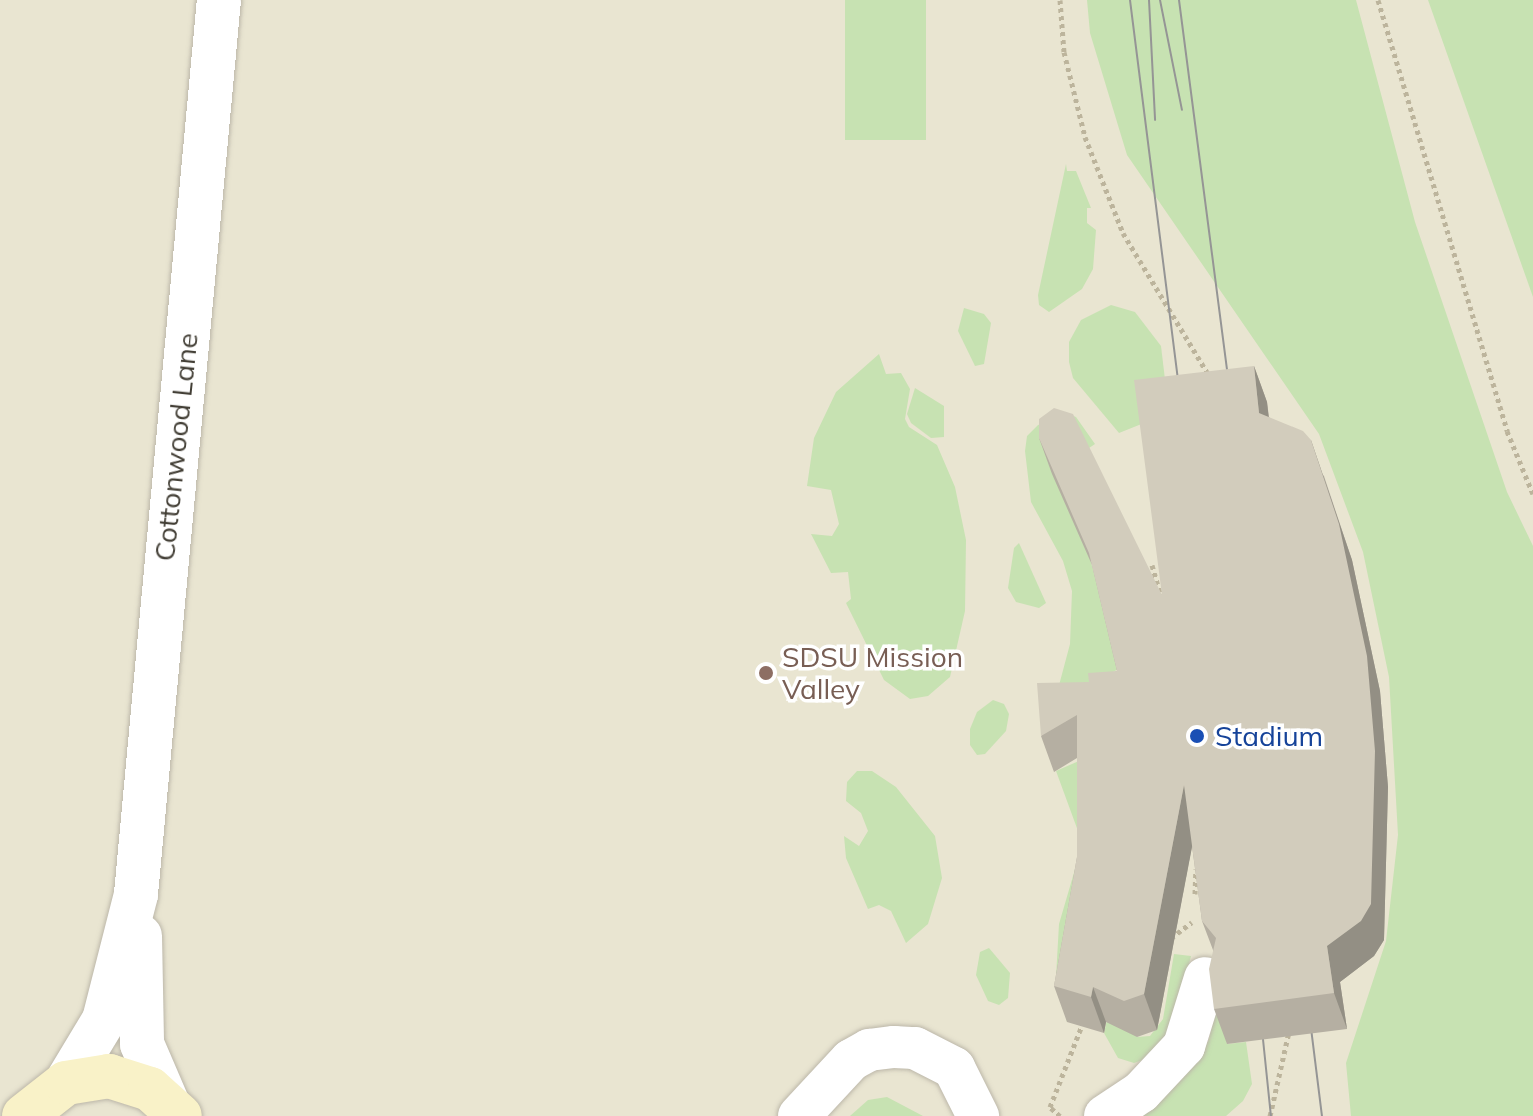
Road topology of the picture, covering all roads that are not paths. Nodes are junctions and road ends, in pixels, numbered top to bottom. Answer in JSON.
{"nodes":[{"id":1,"x":219,"y":0,"type":"edge"},
{"id":2,"x":136,"y":894,"type":"junction"},
{"id":3,"x":1205,"y":978,"type":"dead end"},
{"id":4,"x":66,"y":1083,"type":"junction"},
{"id":5,"x":174,"y":1109,"type":"edge"},
{"id":6,"x":18,"y":1112,"type":"edge"},
{"id":7,"x":799,"y":1116,"type":"edge"},
{"id":8,"x":978,"y":1116,"type":"edge"},
{"id":9,"x":1105,"y":1116,"type":"edge"}],
"edges":[{"from":1,"to":2,"type":"street","name":"Cottonwood Lane"},
{"from":2,"to":4,"type":"street","name":"Cottonwood Lane"},
{"from":2,"to":5,"type":"street","name":"Cottonwood Lane"},
{"from":3,"to":9,"type":"street"},
{"from":4,"to":5,"type":"main road"},
{"from":4,"to":6,"type":"main road"},
{"from":7,"to":8,"type":"street"}]}
